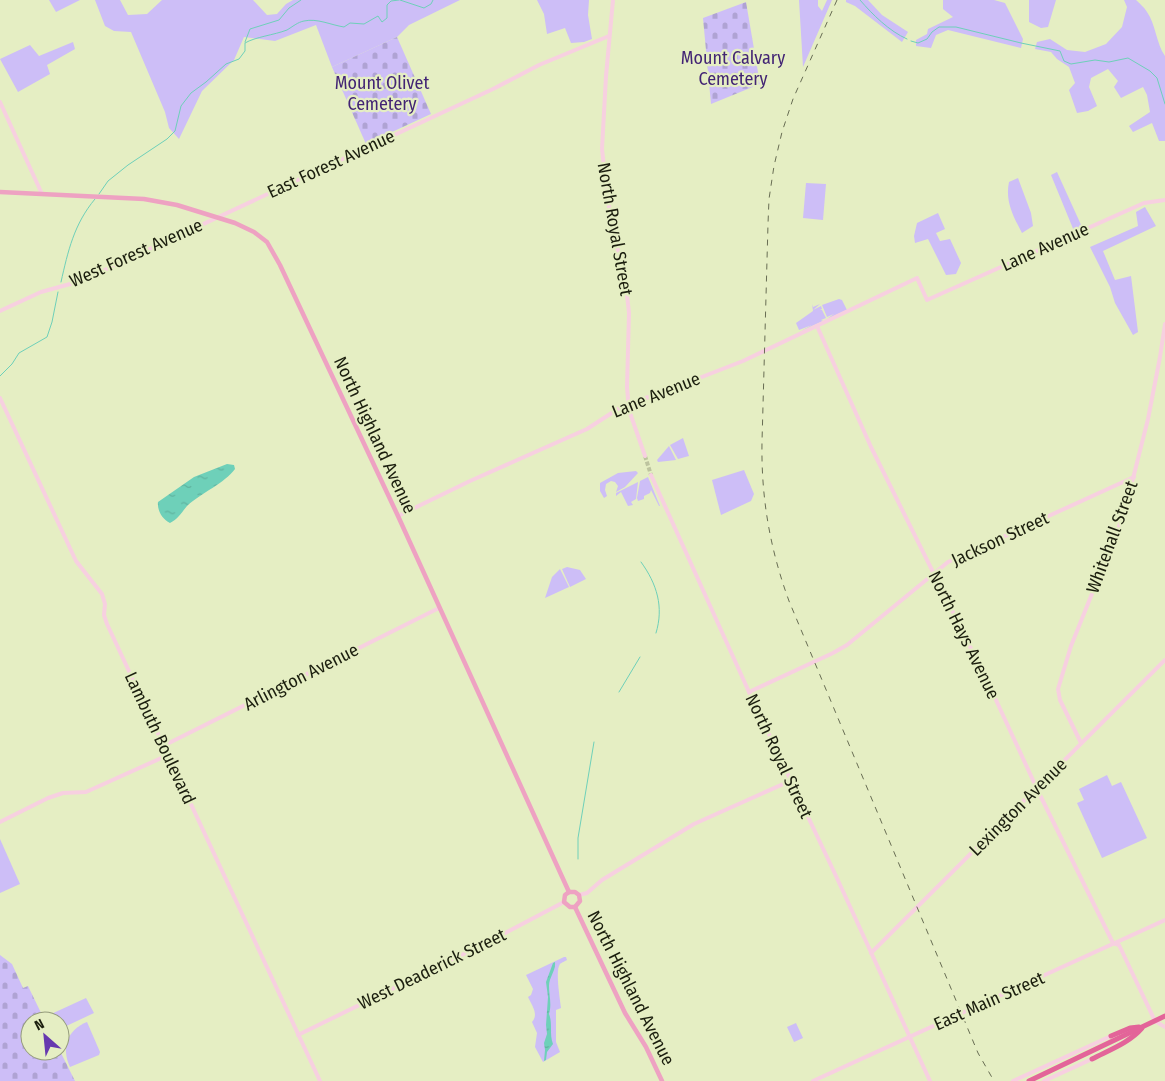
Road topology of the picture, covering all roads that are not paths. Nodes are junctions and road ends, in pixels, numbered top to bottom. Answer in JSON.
{"nodes":[{"id":1,"x":613,"y":0,"type":"edge"},
{"id":2,"x":609,"y":36,"type":"junction"},
{"id":3,"x":0,"y":102,"type":"edge"},
{"id":4,"x":0,"y":192,"type":"edge"},
{"id":5,"x":42,"y":194,"type":"junction"},
{"id":6,"x":1165,"y":200,"type":"edge"},
{"id":7,"x":217,"y":218,"type":"junction"},
{"id":8,"x":0,"y":311,"type":"edge"},
{"id":9,"x":1165,"y":324,"type":"edge"},
{"id":10,"x":817,"y":326,"type":"junction"},
{"id":11,"x":0,"y":398,"type":"edge"},
{"id":12,"x":628,"y":403,"type":"junction"},
{"id":13,"x":645,"y":456,"type":"tunnel mouth"},
{"id":14,"x":651,"y":476,"type":"tunnel mouth"},
{"id":15,"x":1134,"y":477,"type":"junction"},
{"id":16,"x":398,"y":516,"type":"junction"},
{"id":17,"x":934,"y":574,"type":"junction"},
{"id":18,"x":439,"y":608,"type":"junction"},
{"id":19,"x":1165,"y":660,"type":"edge"},
{"id":20,"x":749,"y":692,"type":"junction"},
{"id":21,"x":1081,"y":743,"type":"junction"},
{"id":22,"x":163,"y":746,"type":"junction"},
{"id":23,"x":168,"y":755,"type":"junction"},
{"id":24,"x":790,"y":780,"type":"junction"},
{"id":25,"x":1037,"y":788,"type":"junction"},
{"id":26,"x":0,"y":822,"type":"edge"},
{"id":27,"x":569,"y":892,"type":"junction"},
{"id":28,"x":579,"y":896,"type":"junction"},
{"id":29,"x":564,"y":902,"type":"junction"},
{"id":30,"x":575,"y":907,"type":"junction"},
{"id":31,"x":1165,"y":920,"type":"edge"},
{"id":32,"x":1113,"y":943,"type":"junction"},
{"id":33,"x":871,"y":953,"type":"junction"},
{"id":34,"x":1165,"y":1016,"type":"edge"},
{"id":35,"x":1155,"y":1021,"type":"junction"},
{"id":36,"x":1144,"y":1026,"type":"junction"},
{"id":37,"x":1165,"y":1026,"type":"edge"},
{"id":38,"x":298,"y":1035,"type":"junction"},
{"id":39,"x":1111,"y":1036,"type":"joint"},
{"id":40,"x":910,"y":1037,"type":"junction"},
{"id":41,"x":1092,"y":1059,"type":"joint"},
{"id":42,"x":320,"y":1081,"type":"edge"},
{"id":43,"x":662,"y":1081,"type":"edge"},
{"id":44,"x":813,"y":1081,"type":"edge"},
{"id":45,"x":930,"y":1081,"type":"edge"},
{"id":46,"x":1013,"y":1081,"type":"edge"},
{"id":47,"x":1029,"y":1081,"type":"edge"},
{"id":48,"x":1044,"y":1081,"type":"edge"}],
"edges":[{"from":1,"to":2,"type":"street","name":"North Royal Street"},
{"from":2,"to":7,"type":"street","name":"East Forest Avenue"},
{"from":2,"to":12,"type":"street","name":"North Royal Street"},
{"from":3,"to":5,"type":"street"},
{"from":4,"to":5,"type":"main road","name":"North Highland Avenue"},
{"from":5,"to":7,"type":"main road","name":"North Highland Avenue"},
{"from":6,"to":10,"type":"street","name":"Lane Avenue"},
{"from":7,"to":8,"type":"street","name":"West Forest Avenue"},
{"from":7,"to":16,"type":"main road","name":"North Highland Avenue"},
{"from":9,"to":15,"type":"street","name":"Whitehall Street"},
{"from":10,"to":12,"type":"street","name":"Lane Avenue"},
{"from":10,"to":17,"type":"street","name":"North Hays Avenue"},
{"from":11,"to":22,"type":"street","name":"Lambuth Boulevard"},
{"from":12,"to":13,"type":"street","name":"North Royal Street"},
{"from":12,"to":16,"type":"street","name":"Lane Avenue"},
{"from":14,"to":20,"type":"street","name":"North Royal Street"},
{"from":15,"to":17,"type":"street","name":"Jackson Street"},
{"from":15,"to":21,"type":"street","name":"Whitehall Street"},
{"from":16,"to":18,"type":"main road","name":"North Highland Avenue"},
{"from":17,"to":20,"type":"street","name":"Jackson Street"},
{"from":17,"to":25,"type":"street","name":"North Hays Avenue"},
{"from":18,"to":22,"type":"street","name":"Arlington Avenue"},
{"from":18,"to":27,"type":"main road","name":"North Highland Avenue"},
{"from":19,"to":21,"type":"street","name":"Lexington Avenue"},
{"from":20,"to":24,"type":"street","name":"North Royal Street"},
{"from":21,"to":25,"type":"street","name":"Lexington Avenue"},
{"from":22,"to":23,"type":"street","name":"Lambuth Boulevard"},
{"from":23,"to":26,"type":"street"},
{"from":23,"to":38,"type":"street","name":"Lambuth Boulevard"},
{"from":24,"to":28,"type":"street"},
{"from":24,"to":33,"type":"street","name":"North Royal Street"},
{"from":25,"to":32,"type":"street","name":"North Hays Avenue"},
{"from":25,"to":33,"type":"street","name":"Lexington Avenue"},
{"from":27,"to":28,"type":"main road"},
{"from":27,"to":29,"type":"main road"},
{"from":28,"to":30,"type":"main road"},
{"from":29,"to":30,"type":"main road"},
{"from":29,"to":38,"type":"street","name":"West Deaderick Street"},
{"from":30,"to":43,"type":"main road","name":"North Highland Avenue"},
{"from":31,"to":32,"type":"street","name":"East Main Street"},
{"from":32,"to":35,"type":"street","name":"North Hays Avenue"},
{"from":32,"to":40,"type":"street","name":"East Main Street"},
{"from":33,"to":40,"type":"street","name":"North Royal Street"},
{"from":34,"to":35,"type":"highway"},
{"from":35,"to":36,"type":"highway"},
{"from":35,"to":37,"type":"street"},
{"from":36,"to":39,"type":"highway"},
{"from":36,"to":41,"type":"highway"},
{"from":36,"to":47,"type":"highway"},
{"from":38,"to":42,"type":"street","name":"Lambuth Boulevard"},
{"from":39,"to":46,"type":"street"},
{"from":40,"to":44,"type":"street","name":"East Main Street"},
{"from":40,"to":45,"type":"street","name":"North Royal Street"},
{"from":41,"to":48,"type":"street"}]}
